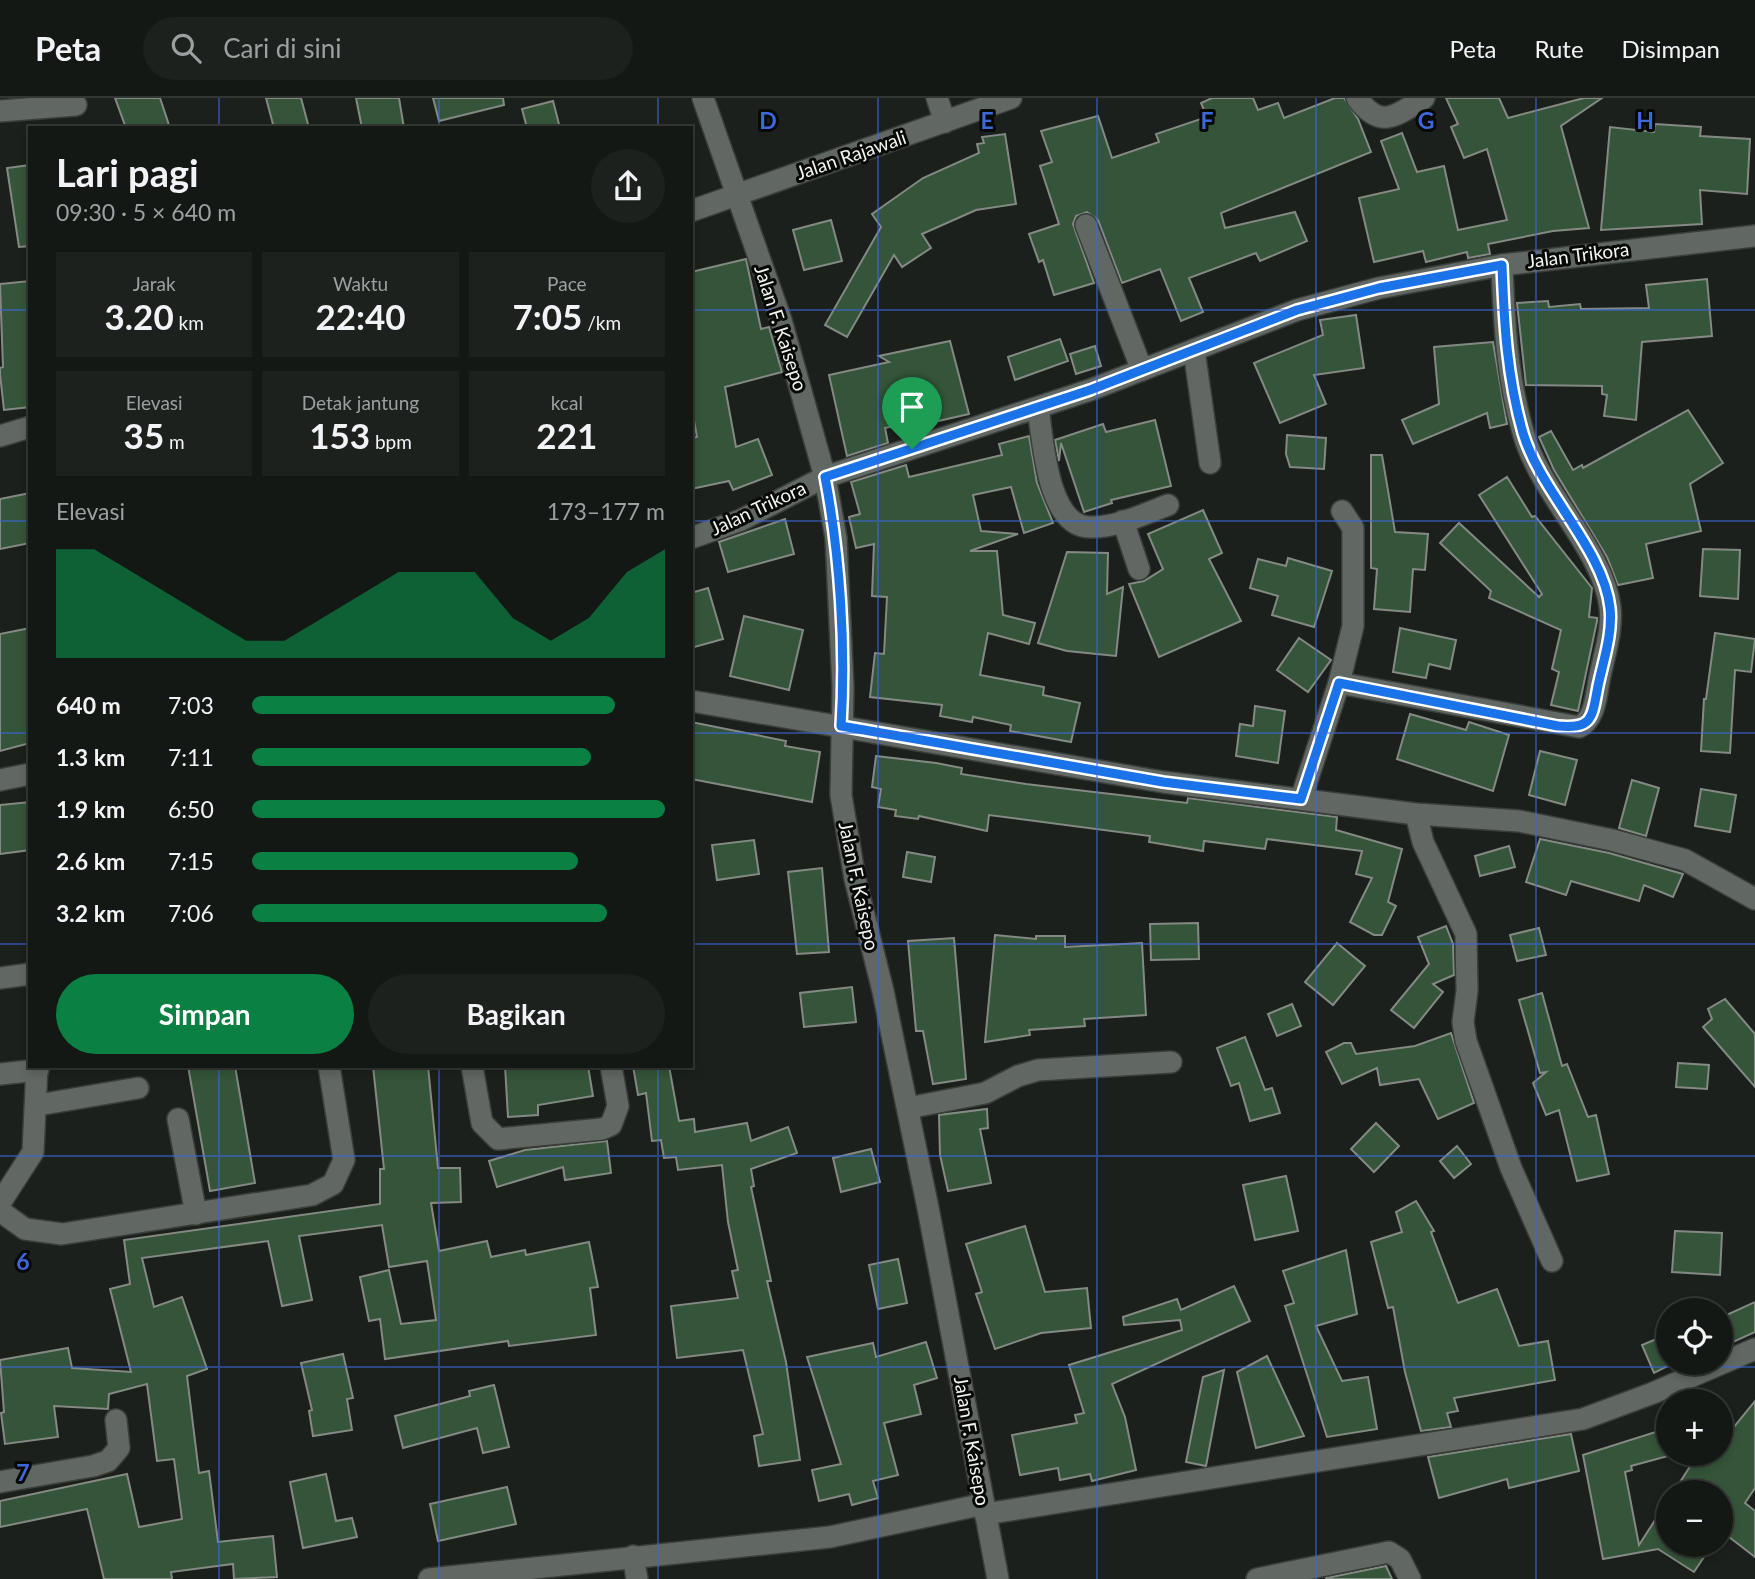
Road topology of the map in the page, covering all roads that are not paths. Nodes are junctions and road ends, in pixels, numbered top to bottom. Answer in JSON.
{"nodes":[{"id":1,"x":703,"y":98,"type":"edge"},
{"id":2,"x":937,"y":98,"type":"edge"},
{"id":3,"x":1011,"y":98,"type":"edge"},
{"id":4,"x":1357,"y":98,"type":"edge"},
{"id":5,"x":1424,"y":98,"type":"edge"},
{"id":6,"x":76,"y":105,"type":"dead end"},
{"id":7,"x":0,"y":111,"type":"edge"},
{"id":8,"x":945,"y":122,"type":"junction"},
{"id":9,"x":736,"y":196,"type":"junction"},
{"id":10,"x":693,"y":210,"type":"edge"},
{"id":11,"x":1086,"y":225,"type":"dead end"},
{"id":12,"x":1755,"y":236,"type":"edge"},
{"id":13,"x":1502,"y":265,"type":"junction"},
{"id":14,"x":1194,"y":350,"type":"junction"},
{"id":15,"x":1142,"y":370,"type":"junction"},
{"id":16,"x":1038,"y":408,"type":"junction"},
{"id":17,"x":28,"y":428,"type":"edge"},
{"id":18,"x":0,"y":436,"type":"edge"},
{"id":19,"x":1210,"y":463,"type":"dead end"},
{"id":20,"x":825,"y":477,"type":"junction"},
{"id":21,"x":1168,"y":505,"type":"dead end"},
{"id":22,"x":1342,"y":511,"type":"dead end"},
{"id":23,"x":1123,"y":521,"type":"junction"},
{"id":24,"x":693,"y":537,"type":"edge"},
{"id":25,"x":1139,"y":569,"type":"dead end"},
{"id":26,"x":1339,"y":683,"type":"junction"},
{"id":27,"x":693,"y":701,"type":"edge"},
{"id":28,"x":841,"y":726,"type":"junction"},
{"id":29,"x":28,"y":774,"type":"edge"},
{"id":30,"x":0,"y":780,"type":"edge"},
{"id":31,"x":1301,"y":799,"type":"junction"},
{"id":32,"x":1416,"y":814,"type":"junction"},
{"id":33,"x":1755,"y":899,"type":"edge"},
{"id":34,"x":28,"y":974,"type":"edge"},
{"id":35,"x":0,"y":978,"type":"edge"},
{"id":36,"x":1171,"y":1062,"type":"dead end"},
{"id":37,"x":37,"y":1068,"type":"edge"},
{"id":38,"x":329,"y":1068,"type":"edge"},
{"id":39,"x":472,"y":1068,"type":"edge"},
{"id":40,"x":611,"y":1068,"type":"edge"},
{"id":41,"x":0,"y":1074,"type":"edge"},
{"id":42,"x":138,"y":1088,"type":"dead end"},
{"id":43,"x":38,"y":1105,"type":"junction"},
{"id":44,"x":908,"y":1108,"type":"junction"},
{"id":45,"x":178,"y":1119,"type":"dead end"},
{"id":46,"x":0,"y":1203,"type":"edge"},
{"id":47,"x":0,"y":1210,"type":"edge"},
{"id":48,"x":196,"y":1214,"type":"junction"},
{"id":49,"x":1552,"y":1261,"type":"dead end"},
{"id":50,"x":1755,"y":1349,"type":"edge"},
{"id":51,"x":116,"y":1420,"type":"dead end"},
{"id":52,"x":0,"y":1482,"type":"edge"},
{"id":53,"x":984,"y":1509,"type":"junction"},
{"id":54,"x":633,"y":1556,"type":"junction"},
{"id":55,"x":429,"y":1579,"type":"edge"},
{"id":56,"x":637,"y":1579,"type":"edge"},
{"id":57,"x":998,"y":1579,"type":"edge"},
{"id":58,"x":1257,"y":1579,"type":"edge"},
{"id":59,"x":1410,"y":1579,"type":"edge"}],
"edges":[{"from":1,"to":9,"type":"street","name":"Jalan F. Kaisepo"},
{"from":2,"to":8,"type":"street"},
{"from":3,"to":8,"type":"street","name":"Jalan Rajawali"},
{"from":4,"to":5,"type":"street"},
{"from":6,"to":7,"type":"street"},
{"from":8,"to":9,"type":"street","name":"Jalan Rajawali"},
{"from":9,"to":10,"type":"street","name":"Jalan Rajawali"},
{"from":9,"to":20,"type":"street","name":"Jalan F. Kaisepo"},
{"from":11,"to":15,"type":"street"},
{"from":12,"to":13,"type":"street","name":"Jalan Trikora"},
{"from":13,"to":14,"type":"street","name":"Jalan Trikora"},
{"from":13,"to":26,"type":"street"},
{"from":14,"to":15,"type":"street","name":"Jalan Trikora"},
{"from":14,"to":19,"type":"street"},
{"from":15,"to":16,"type":"street","name":"Jalan Trikora"},
{"from":16,"to":20,"type":"street","name":"Jalan Trikora"},
{"from":16,"to":23,"type":"street"},
{"from":17,"to":18,"type":"street"},
{"from":20,"to":24,"type":"street","name":"Jalan Trikora"},
{"from":20,"to":28,"type":"street","name":"Jalan F. Kaisepo"},
{"from":21,"to":23,"type":"street"},
{"from":22,"to":26,"type":"street"},
{"from":23,"to":25,"type":"street"},
{"from":26,"to":31,"type":"street"},
{"from":27,"to":28,"type":"street"},
{"from":28,"to":31,"type":"street"},
{"from":28,"to":44,"type":"street","name":"Jalan F. Kaisepo"},
{"from":29,"to":30,"type":"street"},
{"from":31,"to":32,"type":"street"},
{"from":32,"to":33,"type":"street"},
{"from":32,"to":49,"type":"street"},
{"from":34,"to":35,"type":"street"},
{"from":36,"to":44,"type":"street"},
{"from":37,"to":41,"type":"street"},
{"from":37,"to":43,"type":"street"},
{"from":38,"to":48,"type":"street"},
{"from":39,"to":40,"type":"street"},
{"from":42,"to":43,"type":"street"},
{"from":43,"to":46,"type":"street"},
{"from":44,"to":53,"type":"street","name":"Jalan F. Kaisepo"},
{"from":45,"to":48,"type":"street"},
{"from":47,"to":48,"type":"street"},
{"from":50,"to":53,"type":"street"},
{"from":51,"to":52,"type":"street"},
{"from":53,"to":54,"type":"street"},
{"from":53,"to":57,"type":"street","name":"Jalan F. Kaisepo"},
{"from":54,"to":55,"type":"street"},
{"from":54,"to":56,"type":"street"},
{"from":58,"to":59,"type":"street"}]}
